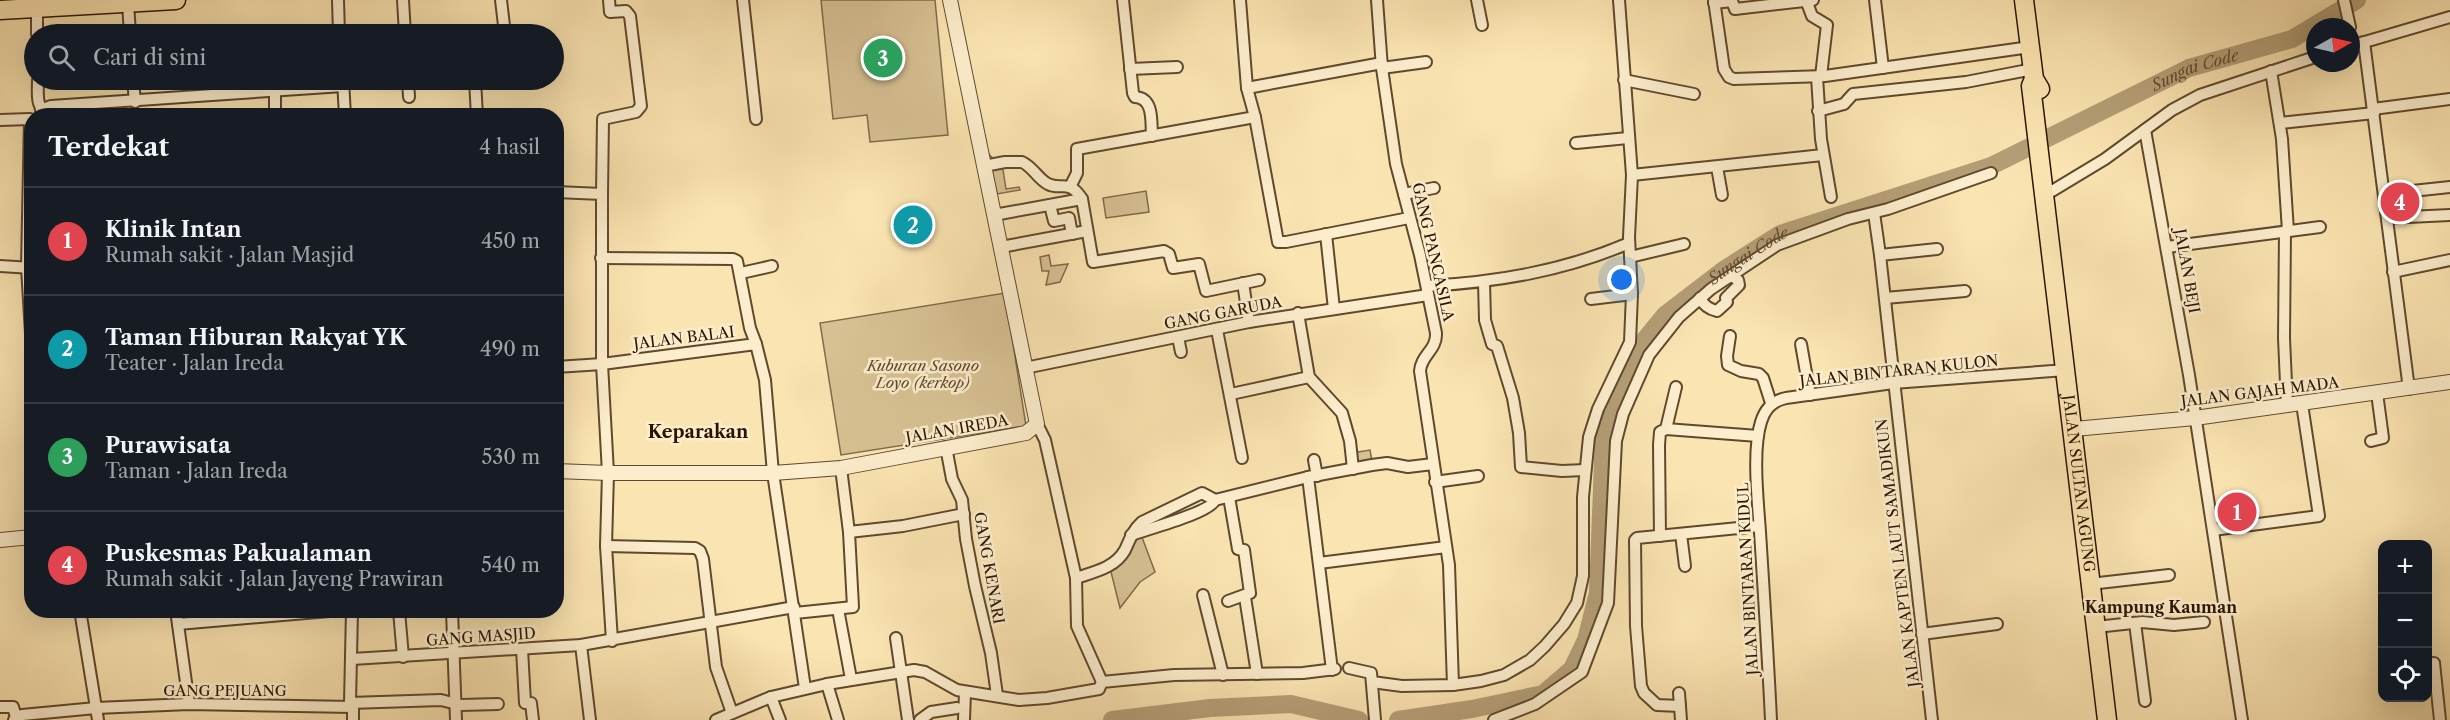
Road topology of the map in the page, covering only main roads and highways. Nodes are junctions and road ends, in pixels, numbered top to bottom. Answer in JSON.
{"nodes":[{"id":1,"x":176,"y":0,"type":"edge"},
{"id":2,"x":2024,"y":0,"type":"edge"},
{"id":3,"x":0,"y":10,"type":"edge"},
{"id":4,"x":2044,"y":161,"type":"junction"},
{"id":5,"x":2065,"y":362,"type":"junction"},
{"id":6,"x":2107,"y":720,"type":"edge"}],
"edges":[{"from":1,"to":3,"type":"main road"},
{"from":2,"to":4,"type":"main road"},
{"from":4,"to":5,"type":"main road","name":"JALAN SULTAN AGUNG"},
{"from":4,"to":5,"type":"main road","name":"JALAN SULTAN AGUNG"},
{"from":5,"to":6,"type":"main road","name":"JALAN SULTAN AGUNG"}]}
